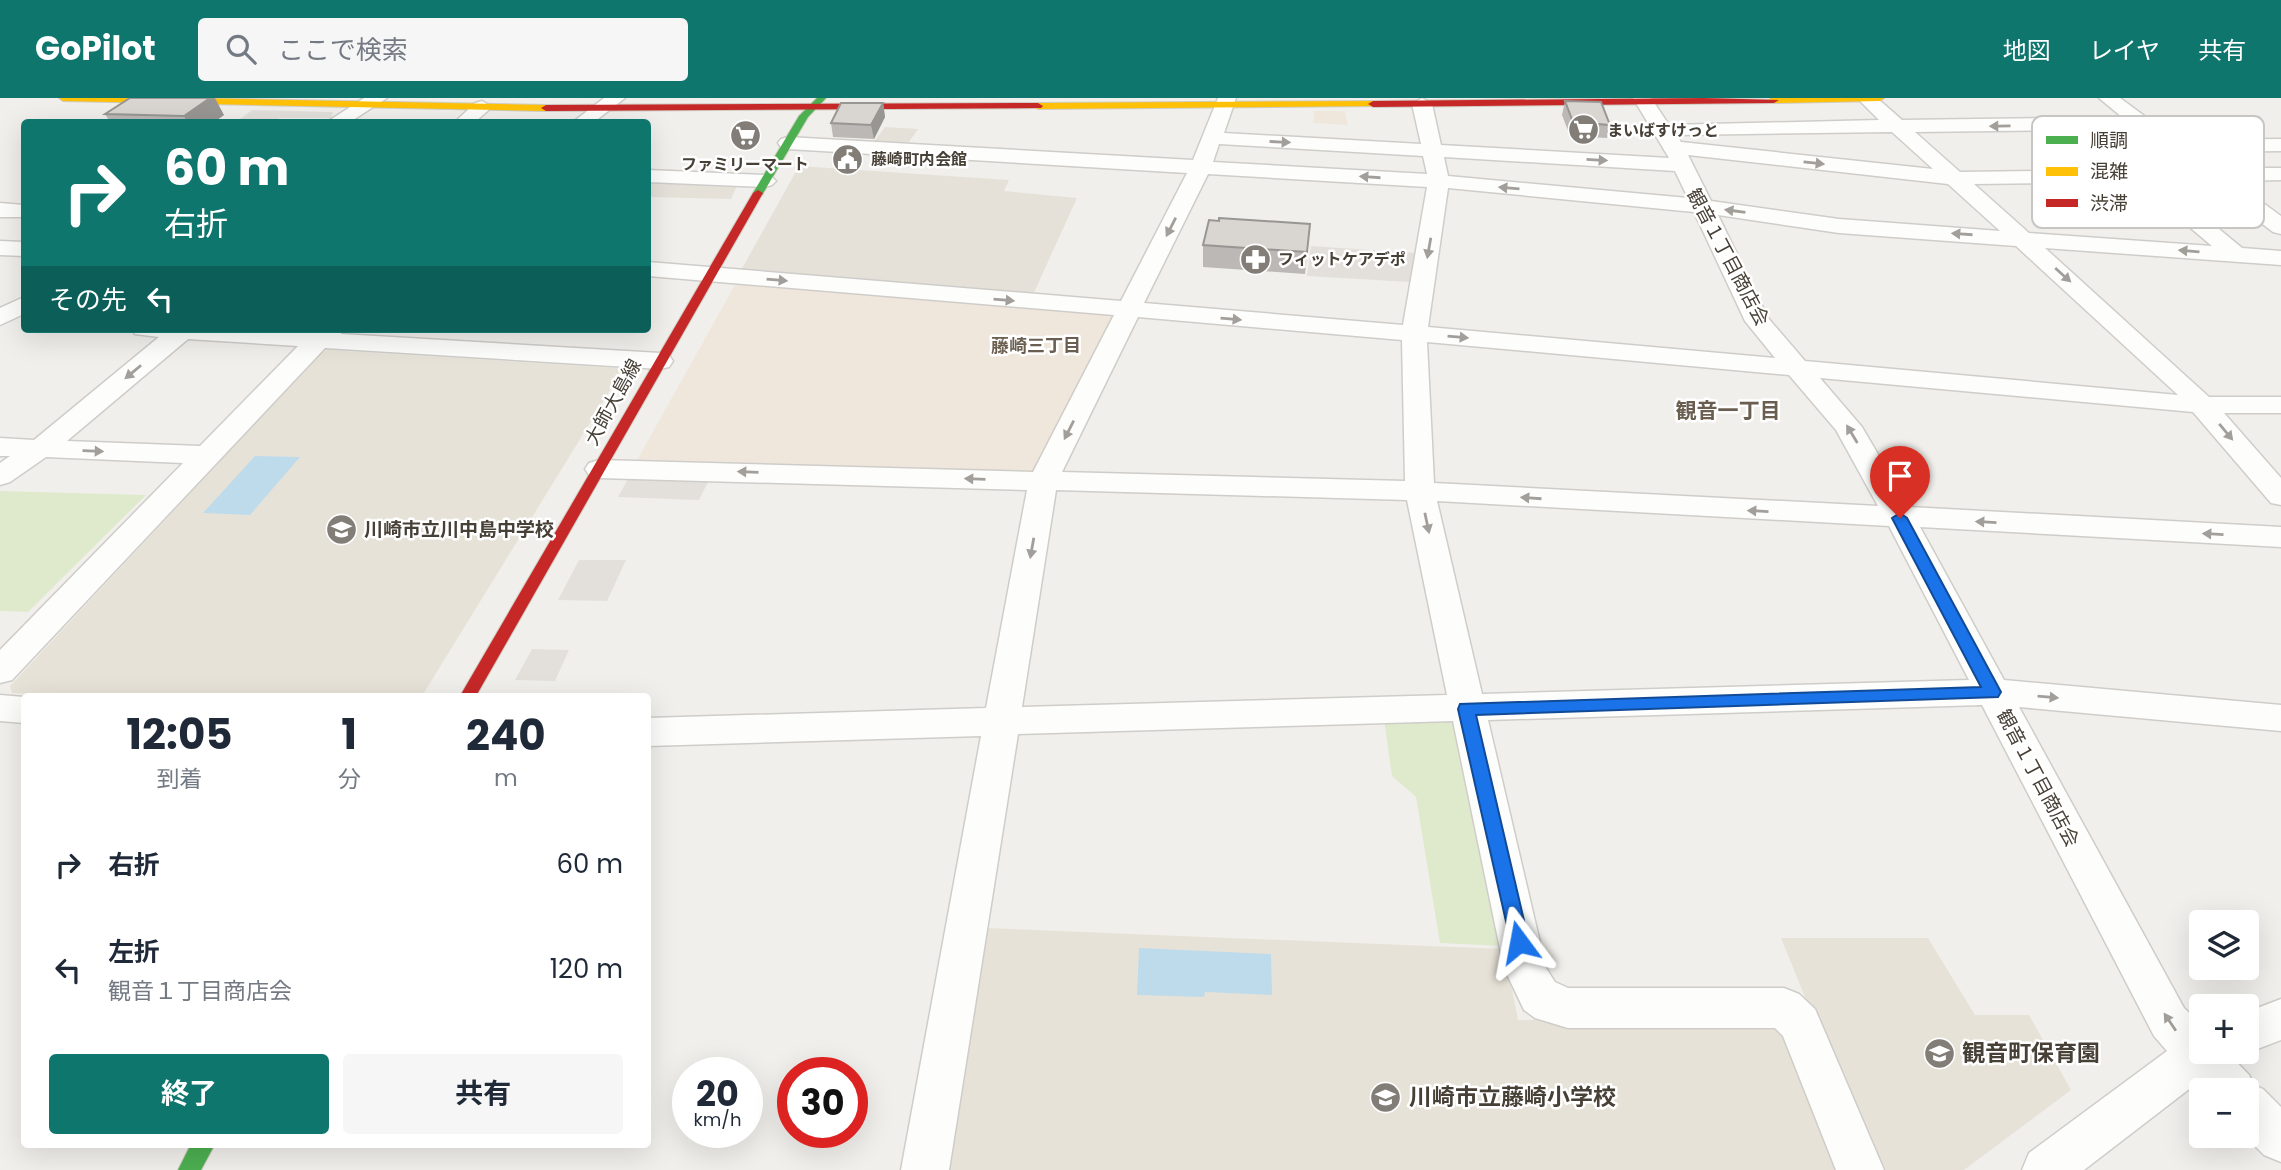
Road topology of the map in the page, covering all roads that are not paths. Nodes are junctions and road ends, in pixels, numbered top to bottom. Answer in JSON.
{"nodes":[{"id":1,"x":63,"y":98,"type":"edge"},
{"id":2,"x":962,"y":98,"type":"edge"},
{"id":3,"x":1866,"y":98,"type":"edge"},
{"id":4,"x":1880,"y":98,"type":"edge"},
{"id":5,"x":2108,"y":98,"type":"edge"},
{"id":6,"x":1644,"y":100,"type":"edge"},
{"id":7,"x":373,"y":101,"type":"edge"},
{"id":8,"x":818,"y":101,"type":"edge"},
{"id":9,"x":1227,"y":101,"type":"edge"},
{"id":10,"x":474,"y":102,"type":"edge"},
{"id":11,"x":609,"y":102,"type":"edge"},
{"id":12,"x":1422,"y":104,"type":"junction"},
{"id":13,"x":2132,"y":116,"type":"edge"},
{"id":14,"x":342,"y":119,"type":"edge"},
{"id":15,"x":466,"y":119,"type":"edge"},
{"id":16,"x":586,"y":119,"type":"edge"},
{"id":17,"x":2032,"y":125,"type":"edge"},
{"id":18,"x":1898,"y":127,"type":"junction"},
{"id":19,"x":1212,"y":138,"type":"junction"},
{"id":20,"x":788,"y":143,"type":"junction"},
{"id":21,"x":1672,"y":147,"type":"junction"},
{"id":22,"x":1432,"y":150,"type":"junction"},
{"id":23,"x":1201,"y":166,"type":"junction"},
{"id":24,"x":651,"y":176,"type":"edge"},
{"id":25,"x":2032,"y":177,"type":"edge"},
{"id":26,"x":1955,"y":178,"type":"junction"},
{"id":27,"x":765,"y":181,"type":"junction"},
{"id":28,"x":1438,"y":181,"type":"junction"},
{"id":29,"x":1700,"y":206,"type":"junction"},
{"id":30,"x":0,"y":210,"type":"edge"},
{"id":31,"x":21,"y":211,"type":"edge"},
{"id":32,"x":2204,"y":228,"type":"edge"},
{"id":33,"x":2022,"y":238,"type":"junction"},
{"id":34,"x":0,"y":248,"type":"edge"},
{"id":35,"x":21,"y":249,"type":"edge"},
{"id":36,"x":2236,"y":255,"type":"junction"},
{"id":37,"x":2281,"y":258,"type":"edge"},
{"id":38,"x":651,"y":269,"type":"edge"},
{"id":39,"x":709,"y":274,"type":"junction"},
{"id":40,"x":21,"y":306,"type":"edge"},
{"id":41,"x":1129,"y":311,"type":"junction"},
{"id":42,"x":0,"y":320,"type":"edge"},
{"id":43,"x":21,"y":322,"type":"edge"},
{"id":44,"x":180,"y":333,"type":"edge"},
{"id":45,"x":270,"y":333,"type":"edge"},
{"id":46,"x":1414,"y":333,"type":"junction"},
{"id":47,"x":327,"y":335,"type":"edge"},
{"id":48,"x":660,"y":361,"type":"junction"},
{"id":49,"x":1801,"y":369,"type":"junction"},
{"id":50,"x":2204,"y":405,"type":"junction"},
{"id":51,"x":2281,"y":405,"type":"edge"},
{"id":52,"x":0,"y":447,"type":"edge"},
{"id":53,"x":41,"y":448,"type":"junction"},
{"id":54,"x":206,"y":455,"type":"junction"},
{"id":55,"x":599,"y":469,"type":"junction"},
{"id":56,"x":0,"y":476,"type":"edge"},
{"id":57,"x":1043,"y":481,"type":"junction"},
{"id":58,"x":1420,"y":491,"type":"junction"},
{"id":59,"x":2281,"y":496,"type":"edge"},
{"id":60,"x":1900,"y":518,"type":"junction"},
{"id":61,"x":2281,"y":537,"type":"edge"},
{"id":62,"x":0,"y":671,"type":"edge"},
{"id":63,"x":1992,"y":692,"type":"junction"},
{"id":64,"x":470,"y":693,"type":"edge"},
{"id":65,"x":0,"y":708,"type":"edge"},
{"id":66,"x":1466,"y":709,"type":"junction"},
{"id":67,"x":21,"y":710,"type":"edge"},
{"id":68,"x":2281,"y":718,"type":"edge"},
{"id":69,"x":1001,"y":722,"type":"junction"},
{"id":70,"x":651,"y":732,"type":"edge"},
{"id":71,"x":2281,"y":1019,"type":"edge"},
{"id":72,"x":2259,"y":1028,"type":"edge"},
{"id":73,"x":2189,"y":1043,"type":"edge"},
{"id":74,"x":2189,"y":1061,"type":"edge"},
{"id":75,"x":2209,"y":1064,"type":"edge"},
{"id":76,"x":2222,"y":1078,"type":"edge"},
{"id":77,"x":2259,"y":1117,"type":"edge"},
{"id":78,"x":2281,"y":1139,"type":"edge"},
{"id":79,"x":202,"y":1148,"type":"edge"},
{"id":80,"x":189,"y":1170,"type":"edge"},
{"id":81,"x":925,"y":1170,"type":"edge"},
{"id":82,"x":1860,"y":1170,"type":"edge"},
{"id":83,"x":2046,"y":1170,"type":"edge"}],
"edges":[{"from":1,"to":7,"type":"main road"},
{"from":2,"to":8,"type":"main road"},
{"from":3,"to":4,"type":"main road"},
{"from":3,"to":6,"type":"main road"},
{"from":3,"to":18,"type":"street"},
{"from":5,"to":13,"type":"street"},
{"from":6,"to":12,"type":"main road"},
{"from":6,"to":21,"type":"street","name":"観音１丁目商店会"},
{"from":7,"to":10,"type":"main road"},
{"from":7,"to":14,"type":"street"},
{"from":8,"to":9,"type":"main road"},
{"from":8,"to":11,"type":"main road"},
{"from":8,"to":20,"type":"main road","name":"大師大島線"},
{"from":9,"to":12,"type":"main road"},
{"from":9,"to":19,"type":"street"},
{"from":10,"to":11,"type":"main road"},
{"from":10,"to":15,"type":"street"},
{"from":11,"to":16,"type":"street"},
{"from":12,"to":22,"type":"street"},
{"from":17,"to":18,"type":"street","one_way":true},
{"from":18,"to":21,"type":"street"},
{"from":18,"to":26,"type":"street"},
{"from":19,"to":22,"type":"street","one_way":true},
{"from":19,"to":23,"type":"street"},
{"from":20,"to":23,"type":"street"},
{"from":20,"to":27,"type":"main road","name":"大師大島線"},
{"from":22,"to":21,"type":"street","one_way":true},
{"from":21,"to":26,"type":"street","one_way":true},
{"from":21,"to":29,"type":"street","name":"観音１丁目商店会"},
{"from":22,"to":28,"type":"street"},
{"from":28,"to":23,"type":"street","one_way":true},
{"from":23,"to":41,"type":"street","one_way":true},
{"from":24,"to":27,"type":"street"},
{"from":25,"to":26,"type":"street"},
{"from":26,"to":33,"type":"street"},
{"from":27,"to":39,"type":"main road","name":"大師大島線"},
{"from":29,"to":28,"type":"street","one_way":true},
{"from":28,"to":46,"type":"street","one_way":true},
{"from":33,"to":29,"type":"street","one_way":true},
{"from":29,"to":49,"type":"street","name":"観音１丁目商店会"},
{"from":30,"to":31,"type":"street"},
{"from":32,"to":36,"type":"street"},
{"from":36,"to":33,"type":"street","one_way":true},
{"from":33,"to":50,"type":"street","one_way":true},
{"from":34,"to":35,"type":"street"},
{"from":36,"to":37,"type":"street"},
{"from":38,"to":39,"type":"street"},
{"from":39,"to":41,"type":"street","one_way":true},
{"from":39,"to":48,"type":"main road","name":"大師大島線"},
{"from":40,"to":42,"type":"street"},
{"from":41,"to":46,"type":"street","one_way":true},
{"from":41,"to":57,"type":"street","one_way":true},
{"from":42,"to":43,"type":"street"},
{"from":44,"to":53,"type":"street","one_way":true},
{"from":45,"to":47,"type":"street"},
{"from":46,"to":49,"type":"street","one_way":true},
{"from":46,"to":58,"type":"street"},
{"from":47,"to":48,"type":"street"},
{"from":47,"to":54,"type":"street"},
{"from":48,"to":55,"type":"main road","name":"大師大島線"},
{"from":49,"to":50,"type":"street"},
{"from":60,"to":49,"type":"street","name":"観音１丁目商店会","one_way":true},
{"from":50,"to":51,"type":"street"},
{"from":50,"to":59,"type":"street","one_way":true},
{"from":52,"to":53,"type":"street"},
{"from":53,"to":54,"type":"street","one_way":true},
{"from":53,"to":56,"type":"street"},
{"from":54,"to":62,"type":"street"},
{"from":57,"to":55,"type":"street","one_way":true},
{"from":55,"to":64,"type":"main road","name":"大師大島線"},
{"from":57,"to":58,"type":"street"},
{"from":57,"to":69,"type":"street","one_way":true},
{"from":60,"to":58,"type":"street","one_way":true},
{"from":58,"to":66,"type":"street","one_way":true},
{"from":61,"to":60,"type":"street","one_way":true},
{"from":60,"to":63,"type":"street","name":"観音１丁目商店会"},
{"from":63,"to":66,"type":"street"},
{"from":63,"to":68,"type":"street","one_way":true},
{"from":73,"to":63,"type":"street","name":"観音１丁目商店会","one_way":true},
{"from":65,"to":67,"type":"street"},
{"from":66,"to":69,"type":"street"},
{"from":66,"to":82,"type":"street"},
{"from":69,"to":70,"type":"street"},
{"from":69,"to":81,"type":"street"},
{"from":71,"to":72,"type":"street"},
{"from":74,"to":83,"type":"street"},
{"from":75,"to":76,"type":"street","name":"観音１丁目商店会"},
{"from":77,"to":78,"type":"street"},
{"from":79,"to":80,"type":"main road"}]}
